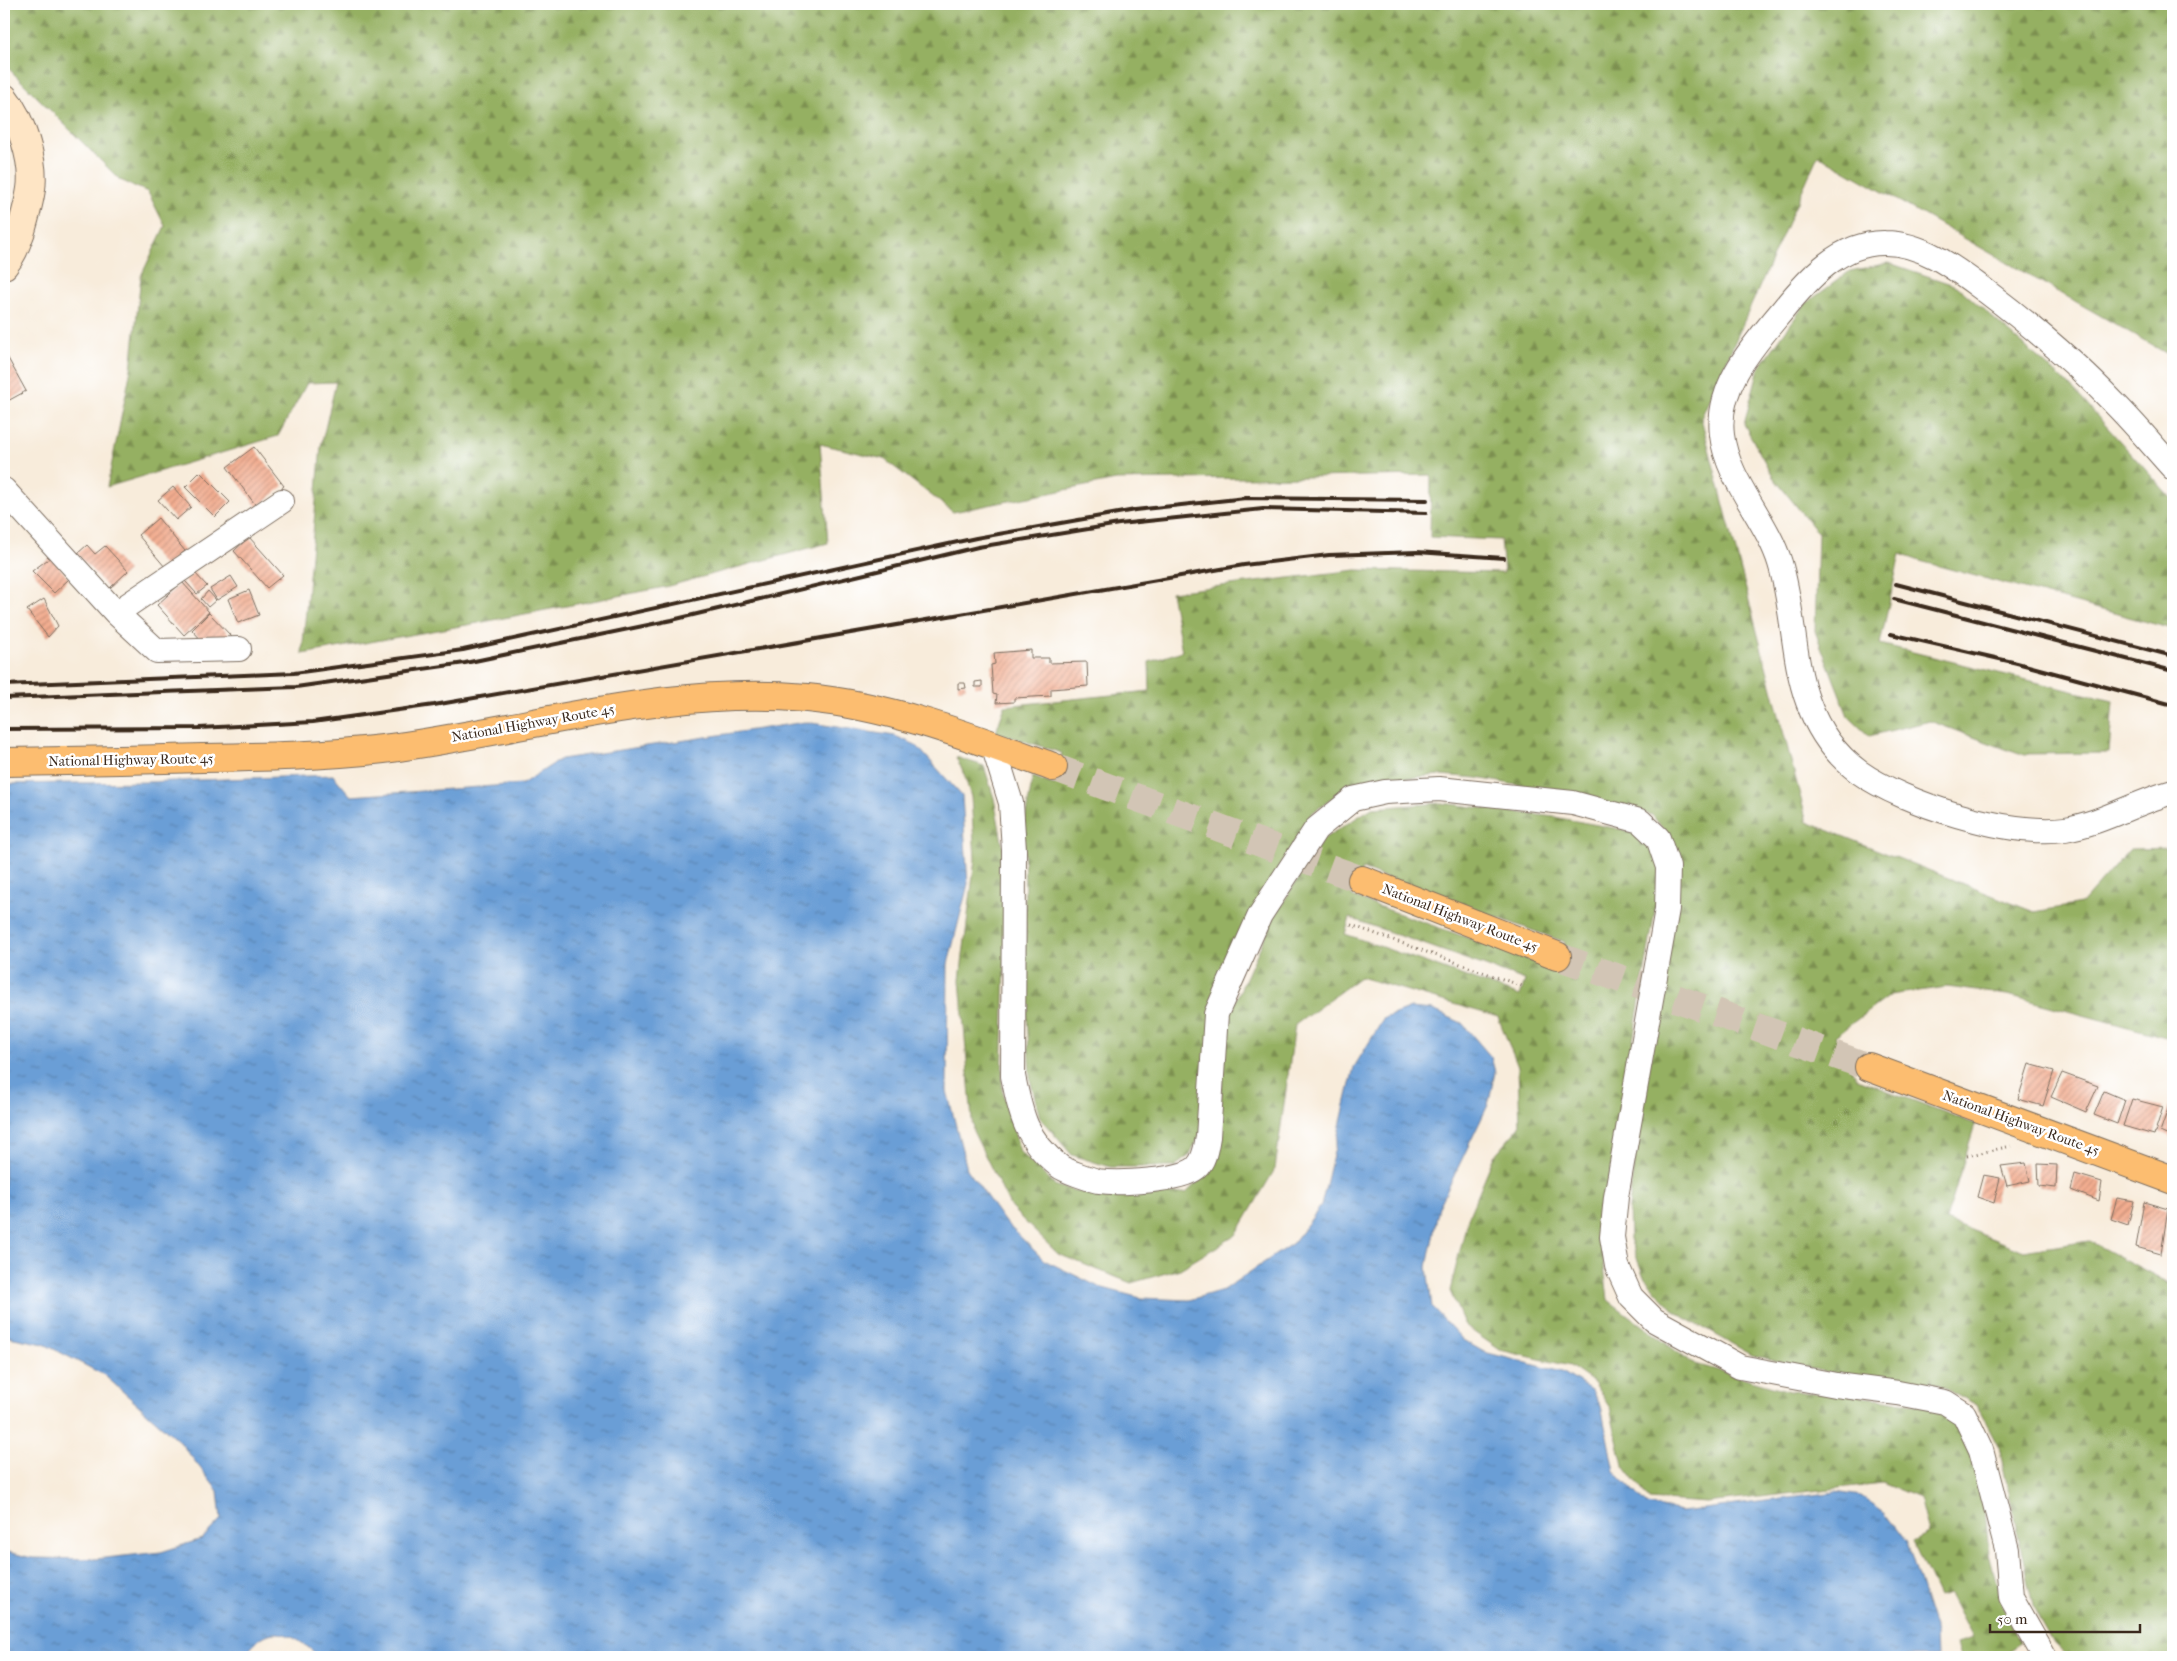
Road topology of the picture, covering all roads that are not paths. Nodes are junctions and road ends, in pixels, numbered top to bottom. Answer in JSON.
{"nodes":[{"id":1,"x":4,"y":98,"type":"edge"},
{"id":2,"x":4,"y":265,"type":"edge"},
{"id":3,"x":2173,"y":468,"type":"edge"},
{"id":4,"x":4,"y":490,"type":"edge"},
{"id":5,"x":282,"y":501,"type":"dead end"},
{"id":6,"x":116,"y":613,"type":"junction"},
{"id":7,"x":239,"y":649,"type":"dead end"},
{"id":8,"x":993,"y":745,"type":"junction"},
{"id":9,"x":4,"y":762,"type":"edge"},
{"id":10,"x":1053,"y":767,"type":"tunnel mouth"},
{"id":11,"x":2173,"y":792,"type":"edge"},
{"id":12,"x":1362,"y":880,"type":"tunnel mouth"},
{"id":13,"x":1557,"y":956,"type":"tunnel mouth"},
{"id":14,"x":1869,"y":1067,"type":"tunnel mouth"},
{"id":15,"x":2173,"y":1180,"type":"edge"},
{"id":16,"x":2045,"y":1657,"type":"edge"}],
"edges":[{"from":1,"to":2,"type":"street"},
{"from":3,"to":11,"type":"street"},
{"from":4,"to":6,"type":"street"},
{"from":5,"to":6,"type":"street"},
{"from":6,"to":7,"type":"street"},
{"from":8,"to":9,"type":"highway","name":"National Highway Route 45"},
{"from":8,"to":10,"type":"highway","name":"National Highway Route 45"},
{"from":8,"to":16,"type":"street"},
{"from":12,"to":13,"type":"highway","name":"National Highway Route 45"},
{"from":14,"to":15,"type":"highway","name":"National Highway Route 45"}]}
